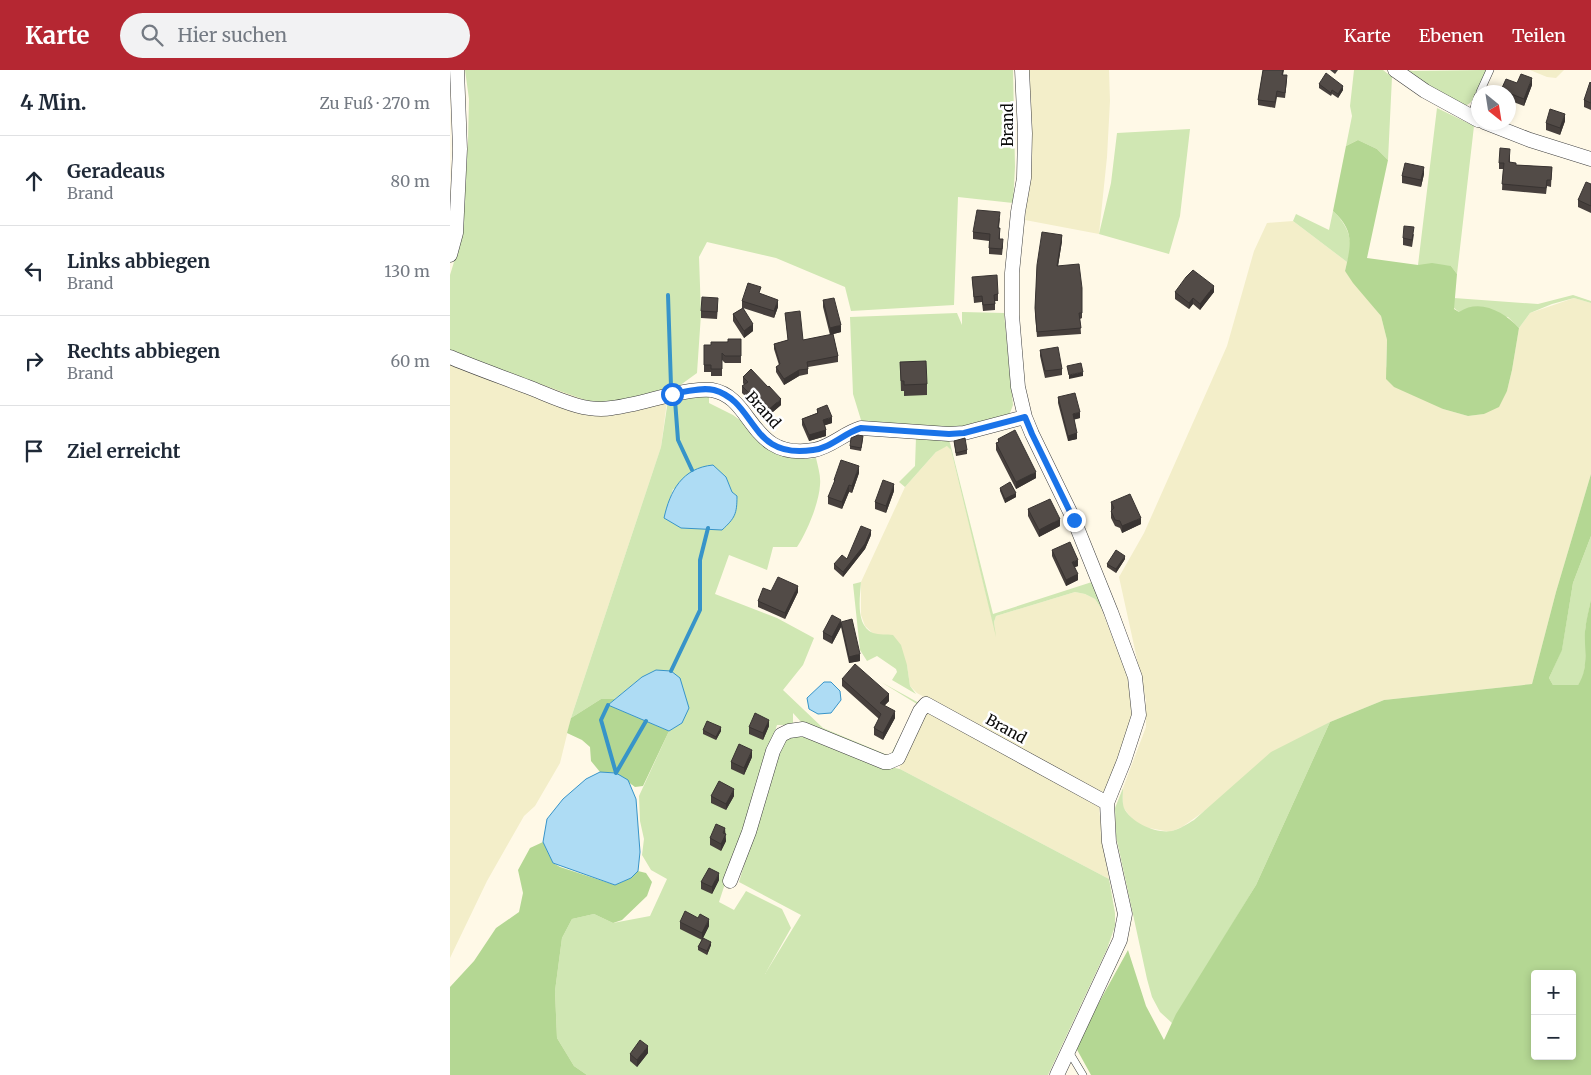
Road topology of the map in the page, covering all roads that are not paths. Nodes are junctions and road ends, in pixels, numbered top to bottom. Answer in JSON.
{"nodes":[{"id":1,"x":458,"y":70,"type":"edge"},
{"id":2,"x":1022,"y":70,"type":"edge"},
{"id":3,"x":1395,"y":70,"type":"edge"},
{"id":4,"x":1490,"y":70,"type":"edge"},
{"id":5,"x":1483,"y":85,"type":"edge"},
{"id":6,"x":1471,"y":116,"type":"edge"},
{"id":7,"x":1504,"y":130,"type":"edge"},
{"id":8,"x":1591,"y":159,"type":"edge"},
{"id":9,"x":450,"y":254,"type":"edge"},
{"id":10,"x":450,"y":357,"type":"edge"},
{"id":11,"x":1025,"y":417,"type":"junction"},
{"id":12,"x":1107,"y":803,"type":"junction"},
{"id":13,"x":730,"y":881,"type":"dead end"},
{"id":14,"x":1068,"y":1050,"type":"junction"},
{"id":15,"x":1057,"y":1075,"type":"edge"},
{"id":16,"x":1083,"y":1075,"type":"edge"}],
"edges":[{"from":1,"to":9,"type":"street"},
{"from":2,"to":11,"type":"street","name":"Brand"},
{"from":3,"to":6,"type":"street"},
{"from":4,"to":5,"type":"lane"},
{"from":7,"to":8,"type":"street"},
{"from":10,"to":11,"type":"street","name":"Brand"},
{"from":11,"to":12,"type":"street","name":"Brand"},
{"from":12,"to":13,"type":"street","name":"Brand"},
{"from":12,"to":14,"type":"street","name":"Brand"},
{"from":14,"to":15,"type":"street"},
{"from":14,"to":16,"type":"lane"}]}
